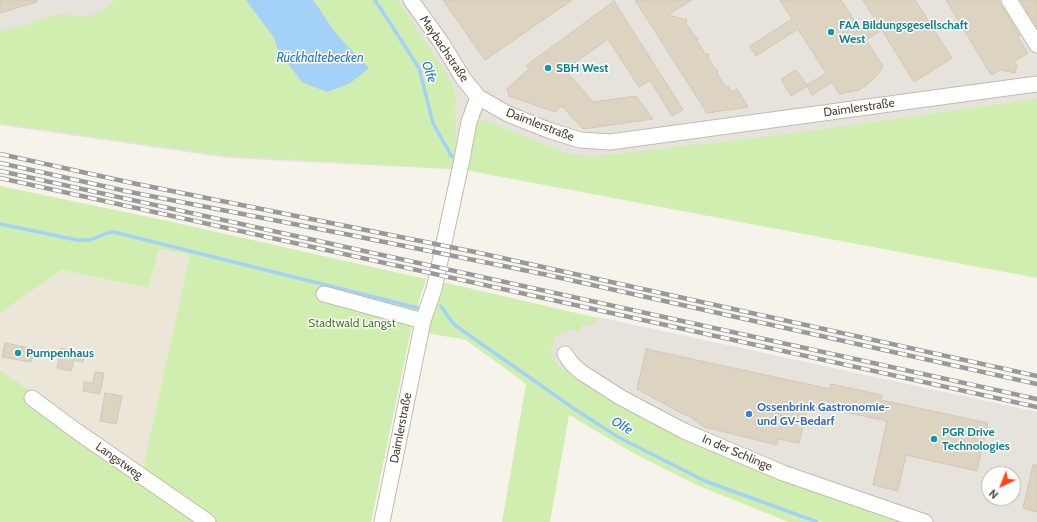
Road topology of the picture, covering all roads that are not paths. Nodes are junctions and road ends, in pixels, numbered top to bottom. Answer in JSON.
{"nodes":[{"id":1,"x":411,"y":0,"type":"edge"},
{"id":2,"x":1009,"y":0,"type":"edge"},
{"id":3,"x":1037,"y":45,"type":"edge"},
{"id":4,"x":1037,"y":84,"type":"edge"},
{"id":5,"x":478,"y":97,"type":"junction"},
{"id":6,"x":324,"y":294,"type":"dead end"},
{"id":7,"x":423,"y":321,"type":"junction"},
{"id":8,"x":565,"y":354,"type":"dead end"},
{"id":9,"x":32,"y":398,"type":"dead end"},
{"id":10,"x":208,"y":522,"type":"edge"},
{"id":11,"x":382,"y":522,"type":"edge"},
{"id":12,"x":924,"y":522,"type":"edge"}],
"edges":[{"from":1,"to":5,"type":"street","name":"Maybachstraße"},
{"from":2,"to":3,"type":"street"},
{"from":4,"to":5,"type":"street","name":"Daimlerstraße"},
{"from":5,"to":7,"type":"street","name":"Daimlerstraße"},
{"from":6,"to":7,"type":"street"},
{"from":7,"to":11,"type":"street","name":"Daimlerstraße"},
{"from":8,"to":12,"type":"street","name":"In der Schlinge"},
{"from":9,"to":10,"type":"street","name":"Langstweg"}]}
